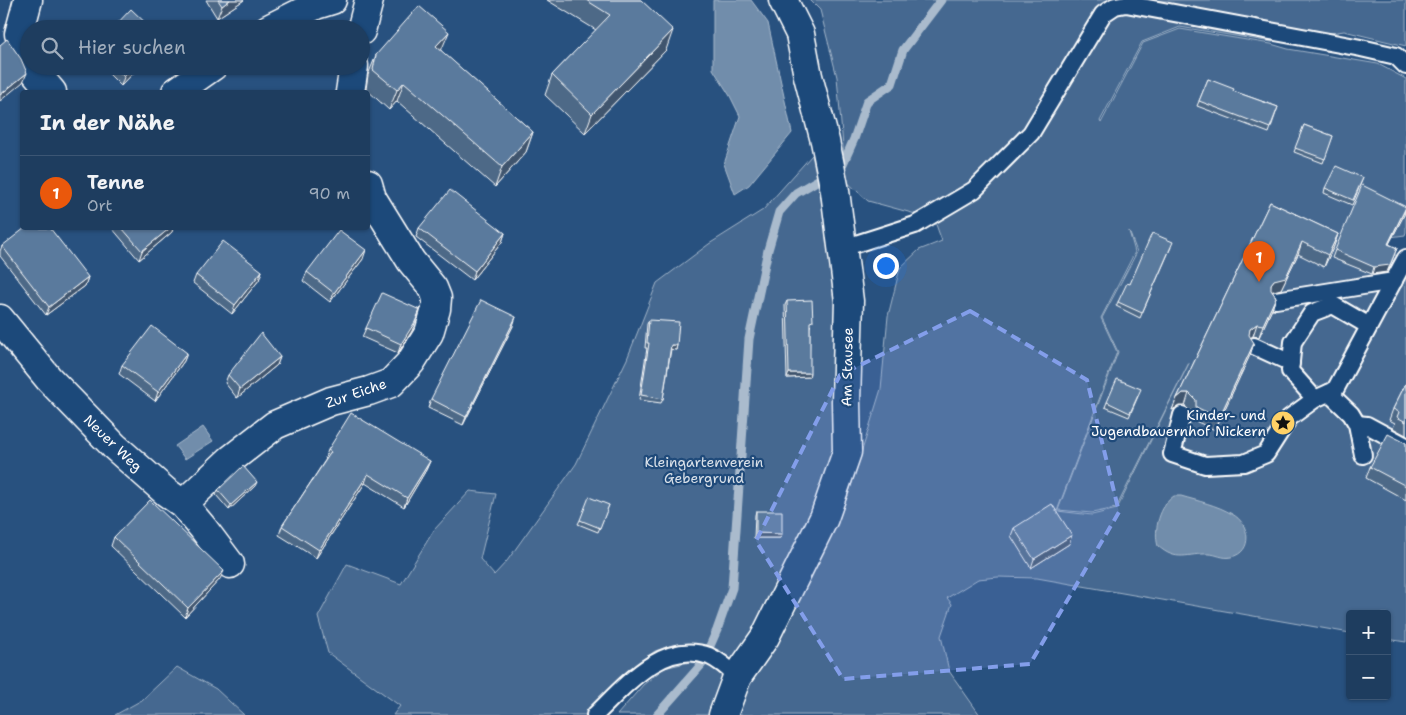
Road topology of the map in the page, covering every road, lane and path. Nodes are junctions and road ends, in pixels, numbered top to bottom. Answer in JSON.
{"nodes":[{"id":1,"x":28,"y":0,"type":"edge"},
{"id":2,"x":332,"y":0,"type":"edge"},
{"id":3,"x":368,"y":0,"type":"edge"},
{"id":4,"x":783,"y":0,"type":"edge"},
{"id":5,"x":22,"y":20,"type":"edge"},
{"id":6,"x":286,"y":20,"type":"edge"},
{"id":7,"x":363,"y":20,"type":"edge"},
{"id":8,"x":1406,"y":66,"type":"edge"},
{"id":9,"x":38,"y":75,"type":"edge"},
{"id":10,"x":200,"y":75,"type":"edge"},
{"id":11,"x":353,"y":75,"type":"edge"},
{"id":12,"x":50,"y":90,"type":"edge"},
{"id":13,"x":179,"y":90,"type":"edge"},
{"id":14,"x":350,"y":90,"type":"edge"},
{"id":15,"x":370,"y":191,"type":"edge"},
{"id":16,"x":843,"y":248,"type":"junction"},
{"id":17,"x":1406,"y":258,"type":"edge"},
{"id":18,"x":1394,"y":281,"type":"junction"},
{"id":19,"x":1314,"y":293,"type":"junction"},
{"id":20,"x":1276,"y":300,"type":"edge"},
{"id":21,"x":1333,"y":305,"type":"junction"},
{"id":22,"x":0,"y":319,"type":"edge"},
{"id":23,"x":1370,"y":326,"type":"junction"},
{"id":24,"x":1254,"y":346,"type":"edge"},
{"id":25,"x":1290,"y":363,"type":"junction"},
{"id":26,"x":1322,"y":396,"type":"junction"},
{"id":27,"x":1182,"y":415,"type":"dead end"},
{"id":28,"x":1357,"y":424,"type":"junction"},
{"id":29,"x":1406,"y":446,"type":"edge"},
{"id":30,"x":1363,"y":455,"type":"dead end"},
{"id":31,"x":183,"y":504,"type":"junction"},
{"id":32,"x":230,"y":564,"type":"dead end"},
{"id":33,"x":737,"y":677,"type":"junction"},
{"id":34,"x":595,"y":715,"type":"edge"},
{"id":35,"x":723,"y":715,"type":"edge"}],
"edges":[{"from":1,"to":5,"type":"street"},
{"from":2,"to":6,"type":"street"},
{"from":3,"to":7,"type":"street"},
{"from":4,"to":16,"type":"street","name":"Am Stausee"},
{"from":8,"to":16,"type":"lane"},
{"from":9,"to":12,"type":"street"},
{"from":10,"to":13,"type":"street"},
{"from":11,"to":14,"type":"street"},
{"from":15,"to":31,"type":"street","name":"Zur Eiche"},
{"from":16,"to":33,"type":"street","name":"Am Stausee"},
{"from":17,"to":18,"type":"lane"},
{"from":18,"to":19,"type":"lane"},
{"from":18,"to":23,"type":"lane"},
{"from":19,"to":20,"type":"lane"},
{"from":19,"to":21,"type":"lane"},
{"from":21,"to":23,"type":"lane"},
{"from":21,"to":25,"type":"lane"},
{"from":22,"to":31,"type":"street","name":"Neuer Weg"},
{"from":23,"to":26,"type":"lane"},
{"from":24,"to":25,"type":"lane"},
{"from":25,"to":26,"type":"lane"},
{"from":26,"to":27,"type":"lane"},
{"from":26,"to":28,"type":"lane"},
{"from":28,"to":29,"type":"lane"},
{"from":28,"to":30,"type":"lane"},
{"from":31,"to":32,"type":"street","name":"Neuer Weg"},
{"from":33,"to":34,"type":"lane"},
{"from":33,"to":35,"type":"street","name":"Am Stausee"}]}
